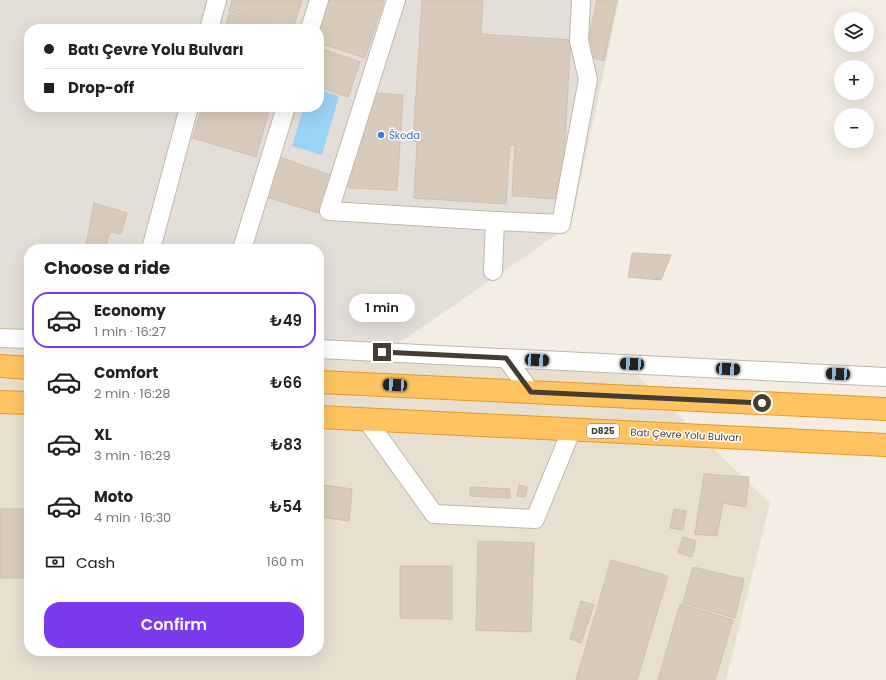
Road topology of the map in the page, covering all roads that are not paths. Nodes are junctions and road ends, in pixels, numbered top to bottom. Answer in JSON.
{"nodes":[{"id":1,"x":217,"y":0,"type":"edge"},
{"id":2,"x":319,"y":0,"type":"edge"},
{"id":3,"x":396,"y":0,"type":"edge"},
{"id":4,"x":581,"y":0,"type":"edge"},
{"id":5,"x":210,"y":24,"type":"edge"},
{"id":6,"x":312,"y":24,"type":"edge"},
{"id":7,"x":188,"y":112,"type":"edge"},
{"id":8,"x":284,"y":112,"type":"edge"},
{"id":9,"x":495,"y":221,"type":"junction"},
{"id":10,"x":152,"y":244,"type":"edge"},
{"id":11,"x":244,"y":244,"type":"edge"},
{"id":12,"x":493,"y":271,"type":"dead end"},
{"id":13,"x":0,"y":338,"type":"edge"},
{"id":14,"x":24,"y":339,"type":"edge"},
{"id":15,"x":324,"y":349,"type":"edge"},
{"id":16,"x":506,"y":358,"type":"junction"},
{"id":17,"x":0,"y":366,"type":"edge"},
{"id":18,"x":24,"y":368,"type":"edge"},
{"id":19,"x":886,"y":377,"type":"edge"},
{"id":20,"x":324,"y":382,"type":"edge"},
{"id":21,"x":531,"y":392,"type":"junction"},
{"id":22,"x":0,"y":402,"type":"edge"},
{"id":23,"x":24,"y":403,"type":"edge"},
{"id":24,"x":886,"y":409,"type":"edge"},
{"id":25,"x":324,"y":417,"type":"edge"},
{"id":26,"x":366,"y":419,"type":"junction"},
{"id":27,"x":572,"y":429,"type":"junction"},
{"id":28,"x":886,"y":445,"type":"edge"}],
"edges":[{"from":1,"to":5,"type":"street"},
{"from":2,"to":6,"type":"street"},
{"from":3,"to":9,"type":"street"},
{"from":4,"to":9,"type":"street"},
{"from":7,"to":10,"type":"street"},
{"from":8,"to":11,"type":"street"},
{"from":9,"to":12,"type":"street"},
{"from":13,"to":14,"type":"street"},
{"from":15,"to":16,"type":"street"},
{"from":16,"to":19,"type":"street"},
{"from":16,"to":21,"type":"street"},
{"from":17,"to":18,"type":"highway"},
{"from":20,"to":21,"type":"highway"},
{"from":21,"to":24,"type":"highway"},
{"from":22,"to":23,"type":"highway"},
{"from":25,"to":26,"type":"highway","name":"Batı Çevre Yolu Bulvarı","number":"D825"},
{"from":26,"to":27,"type":"highway","name":"Batı Çevre Yolu Bulvarı","number":"D825"},
{"from":26,"to":27,"type":"street"},
{"from":27,"to":28,"type":"highway","name":"Batı Çevre Yolu Bulvarı","number":"D825"}]}
